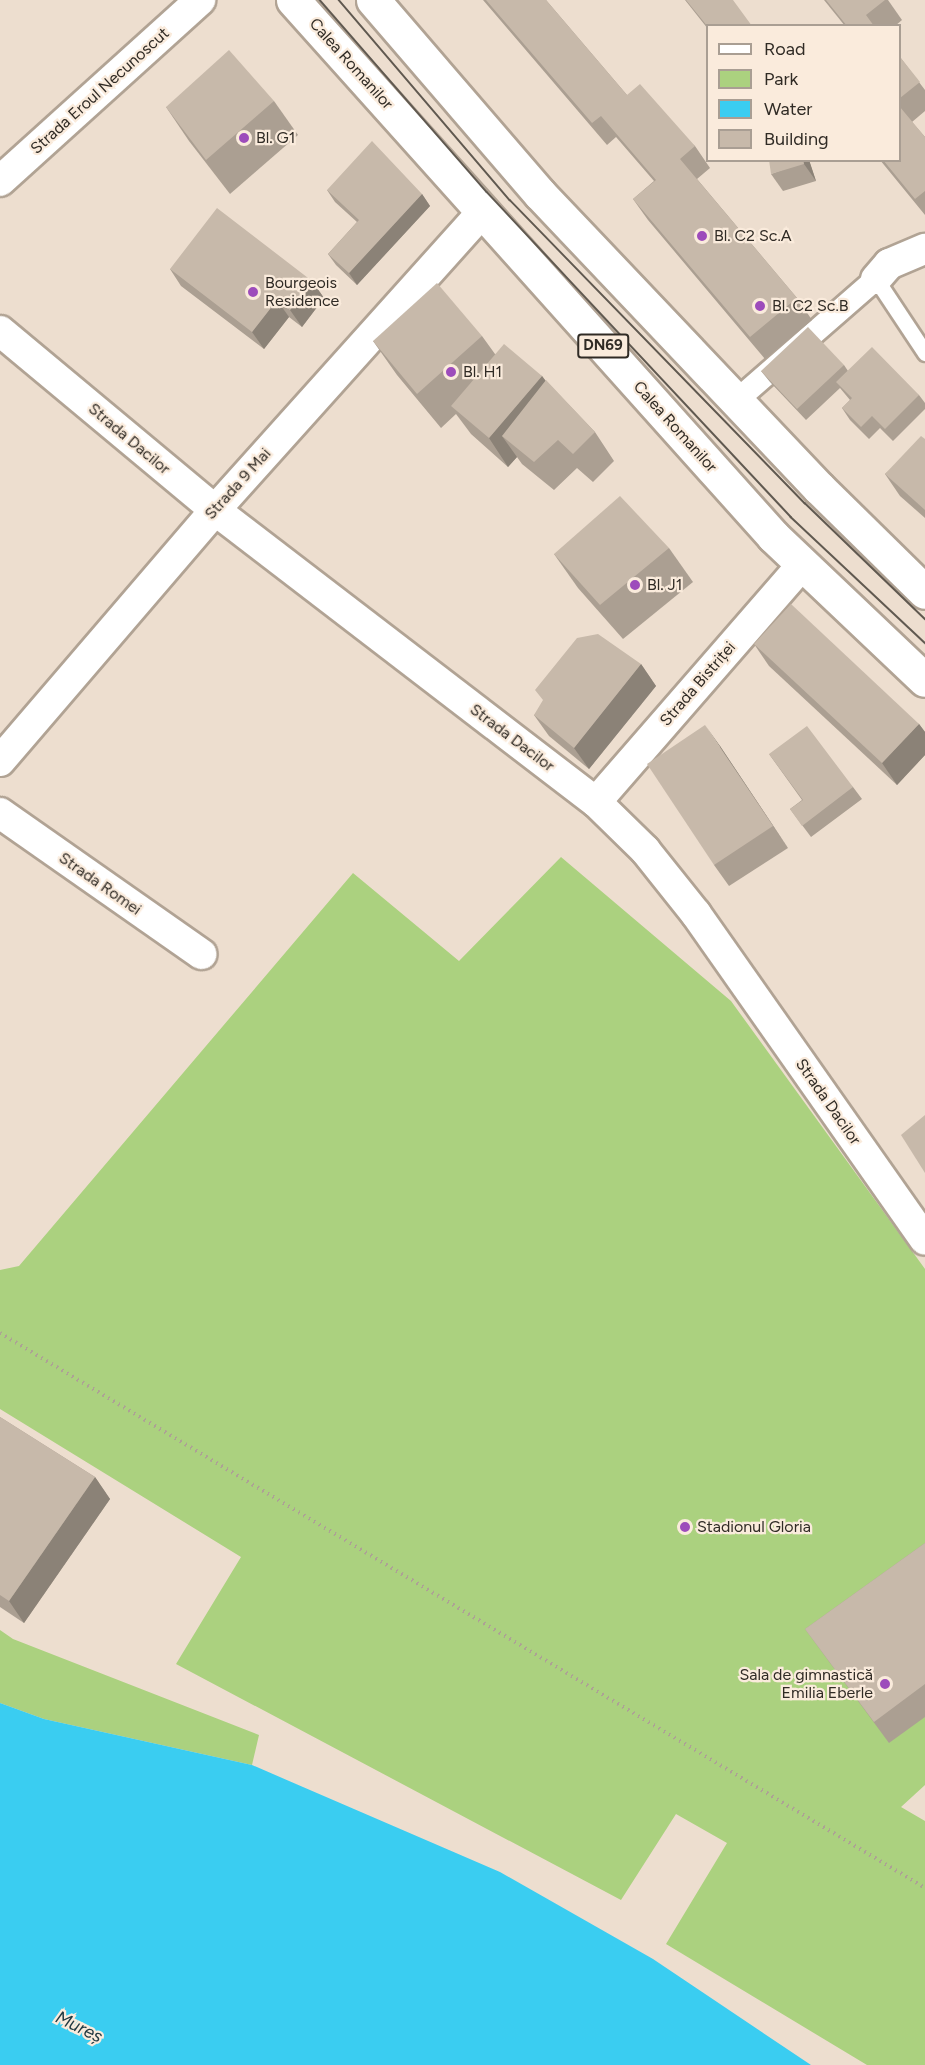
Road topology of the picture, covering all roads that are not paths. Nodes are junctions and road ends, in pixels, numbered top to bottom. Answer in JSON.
{"nodes":[{"id":1,"x":200,"y":0,"type":"edge"},
{"id":2,"x":293,"y":0,"type":"edge"},
{"id":3,"x":373,"y":0,"type":"edge"},
{"id":4,"x":0,"y":181,"type":"edge"},
{"id":5,"x":482,"y":212,"type":"junction"},
{"id":6,"x":925,"y":249,"type":"edge"},
{"id":7,"x":876,"y":279,"type":"junction"},
{"id":8,"x":0,"y":331,"type":"edge"},
{"id":9,"x":925,"y":353,"type":"edge"},
{"id":10,"x":736,"y":401,"type":"junction"},
{"id":11,"x":215,"y":510,"type":"junction"},
{"id":12,"x":801,"y":566,"type":"junction"},
{"id":13,"x":925,"y":592,"type":"edge"},
{"id":14,"x":925,"y":680,"type":"edge"},
{"id":15,"x":0,"y":761,"type":"edge"},
{"id":16,"x":596,"y":802,"type":"junction"},
{"id":17,"x":0,"y":813,"type":"edge"},
{"id":18,"x":201,"y":954,"type":"dead end"},
{"id":19,"x":925,"y":1240,"type":"edge"}],
"edges":[{"from":1,"to":4,"type":"street","name":"Strada Eroul Necunoscut"},
{"from":2,"to":5,"type":"main road","name":"Calea Romanilor","number":"DN69"},
{"from":3,"to":10,"type":"main road"},
{"from":5,"to":11,"type":"street","name":"Strada 9 Mai"},
{"from":5,"to":12,"type":"main road","name":"Calea Romanilor","number":"DN69"},
{"from":6,"to":7,"type":"street"},
{"from":7,"to":9,"type":"lane"},
{"from":7,"to":10,"type":"street"},
{"from":8,"to":11,"type":"street","name":"Strada Dacilor"},
{"from":10,"to":13,"type":"main road"},
{"from":11,"to":15,"type":"street","name":"Strada 9 Mai"},
{"from":11,"to":16,"type":"street","name":"Strada Dacilor"},
{"from":12,"to":14,"type":"main road","name":"Calea Romanilor","number":"DN69"},
{"from":12,"to":16,"type":"street","name":"Strada Bistriței"},
{"from":16,"to":19,"type":"street","name":"Strada Dacilor"},
{"from":17,"to":18,"type":"street","name":"Strada Romei"}]}
